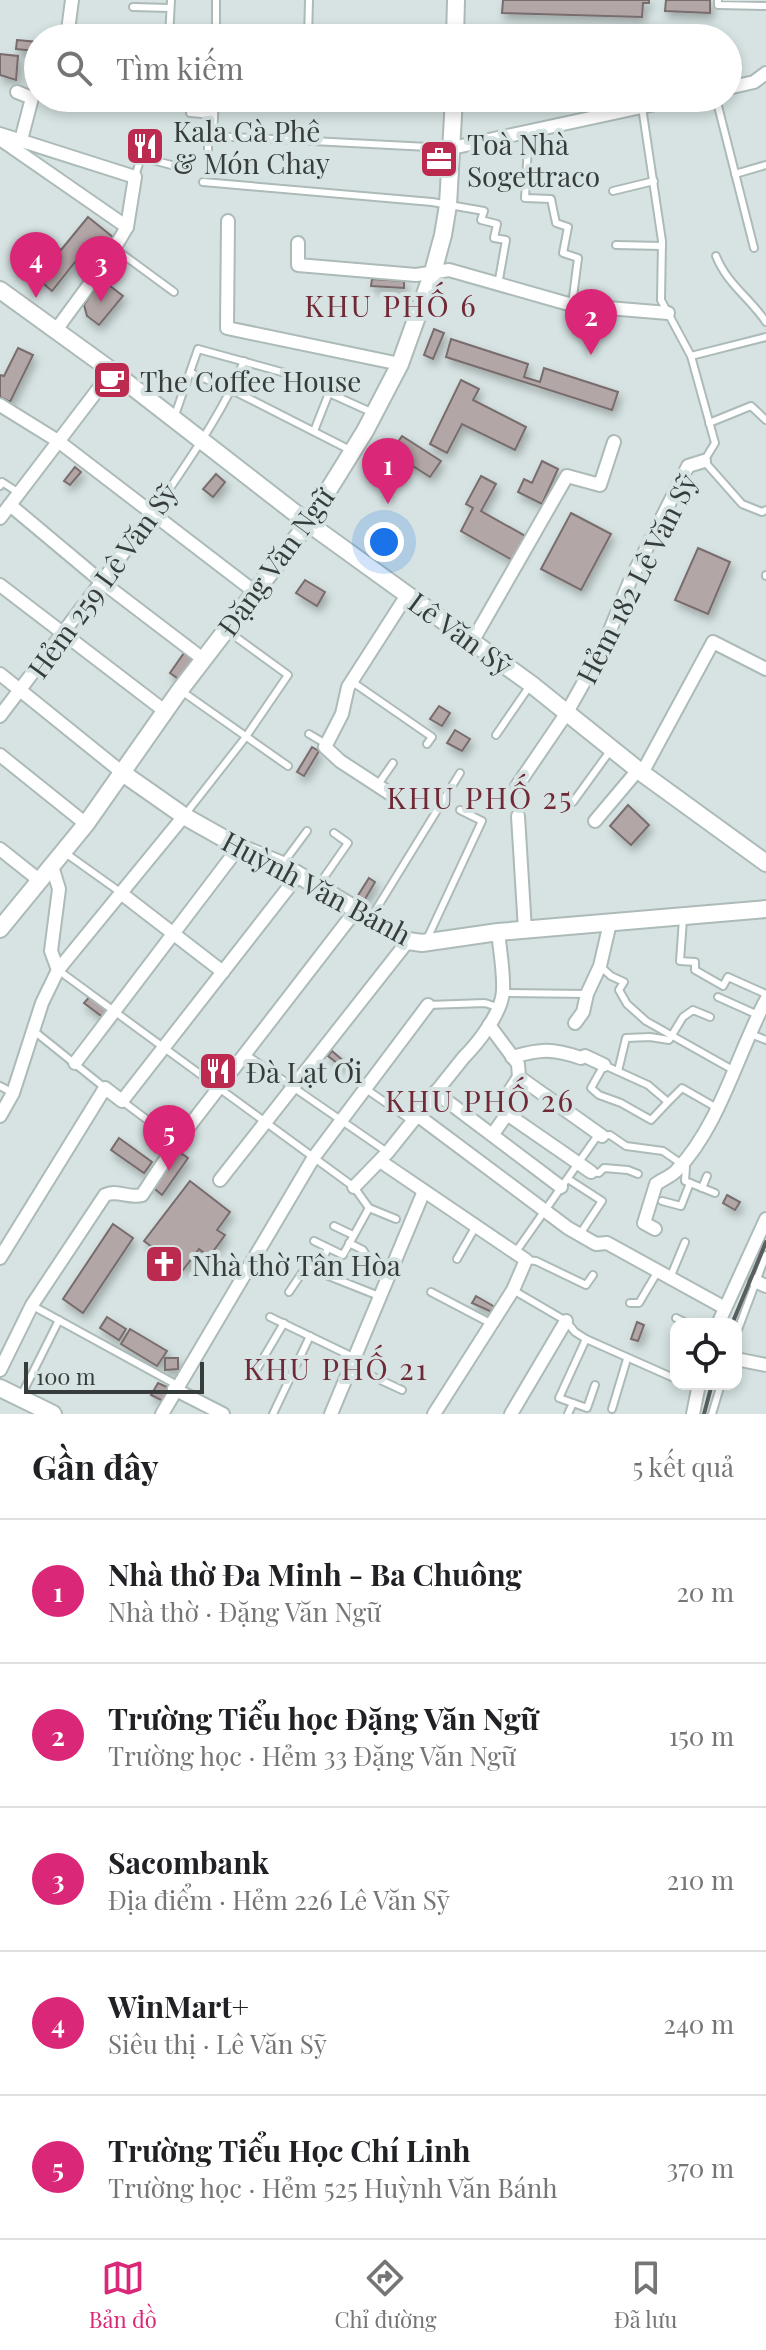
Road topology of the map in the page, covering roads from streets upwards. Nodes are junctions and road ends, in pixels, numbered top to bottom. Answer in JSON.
{"nodes":[{"id":1,"x":72,"y":0,"type":"edge"},
{"id":2,"x":456,"y":0,"type":"edge"},
{"id":3,"x":69,"y":24,"type":"edge"},
{"id":4,"x":455,"y":24,"type":"edge"},
{"id":5,"x":766,"y":73,"type":"edge"},
{"id":6,"x":742,"y":85,"type":"edge"},
{"id":7,"x":17,"y":92,"type":"dead end"},
{"id":8,"x":24,"y":95,"type":"edge"},
{"id":9,"x":28,"y":112,"type":"edge"},
{"id":10,"x":453,"y":112,"type":"edge"},
{"id":11,"x":617,"y":112,"type":"edge"},
{"id":12,"x":0,"y":136,"type":"edge"},
{"id":13,"x":21,"y":140,"type":"junction"},
{"id":14,"x":452,"y":148,"type":"junction"},
{"id":15,"x":228,"y":221,"type":"dead end"},
{"id":16,"x":127,"y":227,"type":"junction"},
{"id":17,"x":298,"y":243,"type":"dead end"},
{"id":18,"x":433,"y":272,"type":"junction"},
{"id":19,"x":0,"y":290,"type":"edge"},
{"id":20,"x":668,"y":313,"type":"road end"},
{"id":21,"x":56,"y":330,"type":"junction"},
{"id":22,"x":400,"y":364,"type":"junction"},
{"id":23,"x":112,"y":371,"type":"junction"},
{"id":24,"x":0,"y":405,"type":"edge"},
{"id":25,"x":58,"y":441,"type":"junction"},
{"id":26,"x":614,"y":442,"type":"dead end"},
{"id":27,"x":704,"y":461,"type":"road end"},
{"id":28,"x":10,"y":505,"type":"junction"},
{"id":29,"x":152,"y":515,"type":"junction"},
{"id":30,"x":0,"y":518,"type":"edge"},
{"id":31,"x":308,"y":523,"type":"junction"},
{"id":32,"x":102,"y":582,"type":"junction"},
{"id":33,"x":0,"y":585,"type":"edge"},
{"id":34,"x":255,"y":592,"type":"junction"},
{"id":35,"x":407,"y":595,"type":"junction"},
{"id":36,"x":62,"y":634,"type":"junction"},
{"id":37,"x":472,"y":642,"type":"junction"},
{"id":38,"x":203,"y":659,"type":"junction"},
{"id":39,"x":766,"y":669,"type":"edge"},
{"id":40,"x":0,"y":674,"type":"edge"},
{"id":41,"x":20,"y":691,"type":"junction"},
{"id":42,"x":166,"y":712,"type":"junction"},
{"id":43,"x":566,"y":714,"type":"junction"},
{"id":44,"x":0,"y":716,"type":"edge"},
{"id":45,"x":0,"y":755,"type":"edge"},
{"id":46,"x":640,"y":772,"type":"junction"},
{"id":47,"x":124,"y":774,"type":"junction"},
{"id":48,"x":517,"y":786,"type":"dead end"},
{"id":49,"x":389,"y":793,"type":"dead end"},
{"id":50,"x":184,"y":816,"type":"junction"},
{"id":51,"x":518,"y":816,"type":"dead end"},
{"id":52,"x":595,"y":821,"type":"dead end"},
{"id":53,"x":86,"y":824,"type":"junction"},
{"id":54,"x":239,"y":847,"type":"junction"},
{"id":55,"x":0,"y":849,"type":"edge"},
{"id":56,"x":766,"y":863,"type":"edge"},
{"id":57,"x":52,"y":866,"type":"junction"},
{"id":58,"x":299,"y":874,"type":"junction"},
{"id":59,"x":39,"y":880,"type":"junction"},
{"id":60,"x":122,"y":894,"type":"junction"},
{"id":61,"x":766,"y":909,"type":"edge"},
{"id":62,"x":363,"y":915,"type":"junction"},
{"id":63,"x":610,"y":923,"type":"junction"},
{"id":64,"x":0,"y":929,"type":"edge"},
{"id":65,"x":525,"y":930,"type":"junction"},
{"id":66,"x":498,"y":932,"type":"junction"},
{"id":67,"x":173,"y":933,"type":"junction"},
{"id":68,"x":417,"y":942,"type":"junction"},
{"id":69,"x":58,"y":970,"type":"junction"},
{"id":70,"x":223,"y":972,"type":"junction"},
{"id":71,"x":766,"y":997,"type":"edge"},
{"id":72,"x":428,"y":1005,"type":"road end"},
{"id":73,"x":575,"y":1023,"type":"dead end"},
{"id":74,"x":489,"y":1025,"type":"junction"},
{"id":75,"x":512,"y":1057,"type":"junction"},
{"id":76,"x":75,"y":1063,"type":"road end"},
{"id":77,"x":604,"y":1065,"type":"road end"},
{"id":78,"x":519,"y":1077,"type":"junction"},
{"id":79,"x":435,"y":1092,"type":"junction"},
{"id":80,"x":507,"y":1114,"type":"junction"},
{"id":81,"x":0,"y":1116,"type":"edge"},
{"id":82,"x":414,"y":1118,"type":"junction"},
{"id":83,"x":493,"y":1134,"type":"junction"},
{"id":84,"x":601,"y":1135,"type":"road end"},
{"id":85,"x":384,"y":1157,"type":"junction"},
{"id":86,"x":591,"y":1172,"type":"road end"},
{"id":87,"x":220,"y":1180,"type":"dead end"},
{"id":88,"x":564,"y":1183,"type":"road end"},
{"id":89,"x":354,"y":1187,"type":"road end"},
{"id":90,"x":424,"y":1191,"type":"junction"},
{"id":91,"x":766,"y":1219,"type":"edge"},
{"id":92,"x":655,"y":1229,"type":"dead end"},
{"id":93,"x":0,"y":1258,"type":"edge"},
{"id":94,"x":725,"y":1308,"type":"junction"},
{"id":95,"x":721,"y":1318,"type":"edge"},
{"id":96,"x":566,"y":1321,"type":"road end"},
{"id":97,"x":742,"y":1360,"type":"edge"},
{"id":98,"x":766,"y":1365,"type":"edge"},
{"id":99,"x":0,"y":1370,"type":"edge"},
{"id":100,"x":176,"y":1387,"type":"junction"},
{"id":101,"x":0,"y":1388,"type":"edge"},
{"id":102,"x":695,"y":1390,"type":"edge"},
{"id":103,"x":53,"y":1414,"type":"edge"},
{"id":104,"x":162,"y":1414,"type":"edge"},
{"id":105,"x":223,"y":1414,"type":"edge"},
{"id":106,"x":331,"y":1414,"type":"edge"},
{"id":107,"x":434,"y":1414,"type":"edge"},
{"id":108,"x":511,"y":1414,"type":"edge"},
{"id":109,"x":693,"y":1414,"type":"edge"}],
"edges":[{"from":1,"to":3,"type":"street"},
{"from":2,"to":4,"type":"street"},
{"from":5,"to":6,"type":"street"},
{"from":7,"to":8,"type":"street"},
{"from":9,"to":13,"type":"street"},
{"from":10,"to":14,"type":"street","name":"Đặng Văn Ngữ"},
{"from":11,"to":14,"type":"street"},
{"from":12,"to":13,"type":"street"},
{"from":12,"to":16,"type":"street"},
{"from":13,"to":16,"type":"street"},
{"from":14,"to":18,"type":"street","name":"Đặng Văn Ngữ"},
{"from":15,"to":22,"type":"street"},
{"from":16,"to":21,"type":"street"},
{"from":17,"to":18,"type":"street"},
{"from":18,"to":20,"type":"street"},
{"from":18,"to":22,"type":"street","name":"Đặng Văn Ngữ"},
{"from":19,"to":21,"type":"street","name":"Lê Văn Sỹ"},
{"from":21,"to":23,"type":"street","name":"Lê Văn Sỹ"},
{"from":22,"to":31,"type":"street","name":"Đặng Văn Ngữ"},
{"from":23,"to":25,"type":"street"},
{"from":23,"to":31,"type":"street","name":"Lê Văn Sỹ"},
{"from":24,"to":25,"type":"street"},
{"from":25,"to":28,"type":"street"},
{"from":25,"to":29,"type":"street"},
{"from":26,"to":37,"type":"street"},
{"from":27,"to":43,"type":"street","name":"Hẻm 182 Lê Văn Sỹ"},
{"from":28,"to":30,"type":"street"},
{"from":28,"to":32,"type":"street"},
{"from":29,"to":32,"type":"street","name":"Hẻm 259 Lê Văn Sỹ"},
{"from":29,"to":34,"type":"street"},
{"from":31,"to":34,"type":"street","name":"Đặng Văn Ngữ"},
{"from":31,"to":35,"type":"street","name":"Lê Văn Sỹ"},
{"from":32,"to":36,"type":"street","name":"Hẻm 259 Lê Văn Sỹ"},
{"from":32,"to":38,"type":"street"},
{"from":33,"to":36,"type":"street"},
{"from":34,"to":38,"type":"street","name":"Đặng Văn Ngữ"},
{"from":35,"to":37,"type":"street","name":"Lê Văn Sỹ"},
{"from":35,"to":49,"type":"street"},
{"from":36,"to":41,"type":"street","name":"Hẻm 259 Lê Văn Sỹ"},
{"from":36,"to":42,"type":"street"},
{"from":37,"to":43,"type":"street","name":"Lê Văn Sỹ"},
{"from":38,"to":42,"type":"street","name":"Đặng Văn Ngữ"},
{"from":39,"to":46,"type":"street"},
{"from":40,"to":41,"type":"street"},
{"from":41,"to":44,"type":"street","name":"Hẻm 259 Lê Văn Sỹ"},
{"from":41,"to":47,"type":"street"},
{"from":42,"to":47,"type":"street","name":"Đặng Văn Ngữ"},
{"from":43,"to":46,"type":"street","name":"Lê Văn Sỹ"},
{"from":43,"to":48,"type":"street","name":"Hẻm 182 Lê Văn Sỹ"},
{"from":45,"to":53,"type":"street"},
{"from":46,"to":52,"type":"street"},
{"from":46,"to":56,"type":"street","name":"Lê Văn Sỹ"},
{"from":47,"to":50,"type":"street","name":"Huỳnh Văn Bánh"},
{"from":47,"to":53,"type":"street","name":"Đặng Văn Ngữ"},
{"from":50,"to":54,"type":"street","name":"Huỳnh Văn Bánh"},
{"from":50,"to":60,"type":"street"},
{"from":51,"to":65,"type":"street"},
{"from":53,"to":57,"type":"street","name":"Đặng Văn Ngữ"},
{"from":54,"to":58,"type":"street","name":"Huỳnh Văn Bánh"},
{"from":54,"to":67,"type":"street"},
{"from":55,"to":59,"type":"street"},
{"from":57,"to":59,"type":"street","name":"Đặng Văn Ngữ"},
{"from":57,"to":69,"type":"street"},
{"from":58,"to":62,"type":"street","name":"Huỳnh Văn Bánh"},
{"from":58,"to":70,"type":"street"},
{"from":59,"to":64,"type":"street","name":"Đặng Văn Ngữ"},
{"from":60,"to":67,"type":"street"},
{"from":60,"to":69,"type":"street"},
{"from":61,"to":63,"type":"street","name":"Huỳnh Văn Bánh"},
{"from":62,"to":68,"type":"street","name":"Huỳnh Văn Bánh"},
{"from":62,"to":99,"type":"street"},
{"from":63,"to":65,"type":"street","name":"Huỳnh Văn Bánh"},
{"from":63,"to":73,"type":"street"},
{"from":65,"to":66,"type":"street","name":"Huỳnh Văn Bánh"},
{"from":66,"to":68,"type":"street","name":"Huỳnh Văn Bánh"},
{"from":66,"to":74,"type":"street"},
{"from":67,"to":70,"type":"street"},
{"from":67,"to":76,"type":"street"},
{"from":68,"to":87,"type":"street"},
{"from":69,"to":81,"type":"street"},
{"from":70,"to":93,"type":"street"},
{"from":71,"to":92,"type":"street"},
{"from":72,"to":100,"type":"street"},
{"from":74,"to":75,"type":"street"},
{"from":74,"to":79,"type":"street"},
{"from":75,"to":77,"type":"street"},
{"from":75,"to":78,"type":"street"},
{"from":78,"to":80,"type":"street"},
{"from":78,"to":84,"type":"street"},
{"from":79,"to":82,"type":"street"},
{"from":79,"to":83,"type":"street"},
{"from":80,"to":83,"type":"street"},
{"from":80,"to":86,"type":"street"},
{"from":82,"to":85,"type":"street"},
{"from":82,"to":94,"type":"street"},
{"from":83,"to":88,"type":"street"},
{"from":85,"to":89,"type":"street"},
{"from":85,"to":90,"type":"street"},
{"from":90,"to":106,"type":"street"},
{"from":90,"to":107,"type":"street"},
{"from":91,"to":94,"type":"street"},
{"from":94,"to":95,"type":"street"},
{"from":96,"to":108,"type":"street"},
{"from":97,"to":98,"type":"street"},
{"from":100,"to":104,"type":"street"},
{"from":100,"to":105,"type":"street"},
{"from":101,"to":103,"type":"street"},
{"from":102,"to":109,"type":"street"}]}
